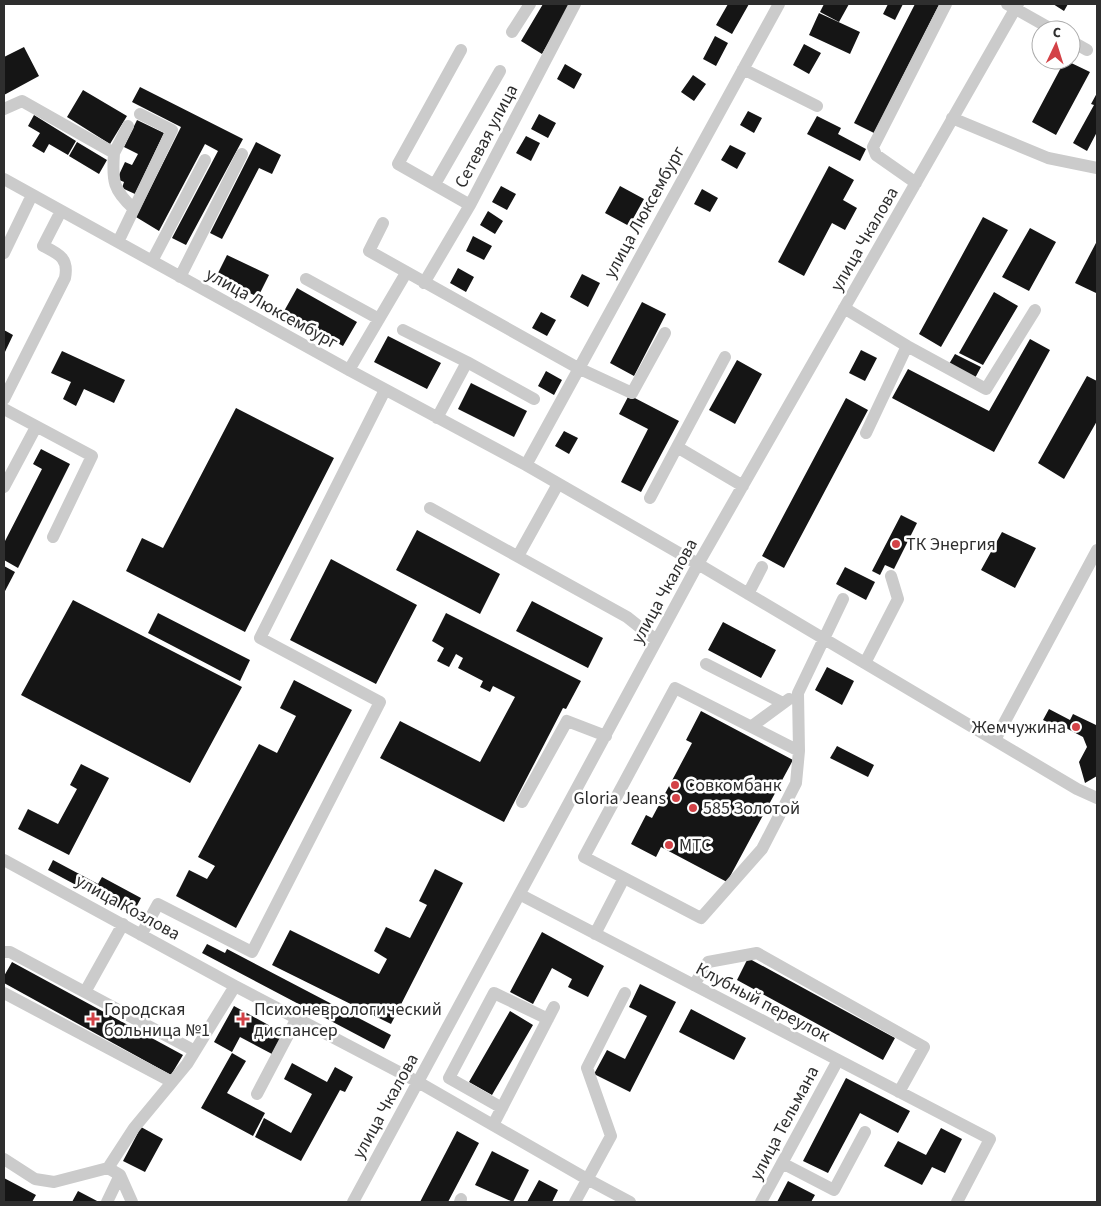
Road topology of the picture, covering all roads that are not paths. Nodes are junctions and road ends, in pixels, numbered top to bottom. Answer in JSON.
{"nodes":[{"id":1,"x":530,"y":4,"type":"edge"},
{"id":2,"x":576,"y":4,"type":"edge"},
{"id":3,"x":779,"y":4,"type":"edge"},
{"id":4,"x":946,"y":4,"type":"edge"},
{"id":5,"x":1013,"y":5,"type":"edge"},
{"id":6,"x":1037,"y":20,"type":"edge"},
{"id":7,"x":512,"y":32,"type":"dead end"},
{"id":8,"x":1081,"y":46,"type":"edge"},
{"id":9,"x":462,"y":50,"type":"dead end"},
{"id":10,"x":1087,"y":50,"type":"dead end"},
{"id":11,"x":743,"y":69,"type":"junction"},
{"id":12,"x":500,"y":71,"type":"dead end"},
{"id":13,"x":817,"y":106,"type":"dead end"},
{"id":14,"x":4,"y":109,"type":"edge"},
{"id":15,"x":140,"y":114,"type":"dead end"},
{"id":16,"x":952,"y":118,"type":"junction"},
{"id":17,"x":128,"y":126,"type":"dead end"},
{"id":18,"x":114,"y":153,"type":"junction"},
{"id":19,"x":242,"y":154,"type":"dead end"},
{"id":20,"x":205,"y":160,"type":"dead end"},
{"id":21,"x":1097,"y":168,"type":"edge"},
{"id":22,"x":4,"y":179,"type":"edge"},
{"id":23,"x":916,"y":182,"type":"junction"},
{"id":24,"x":435,"y":184,"type":"junction"},
{"id":25,"x":32,"y":195,"type":"junction"},
{"id":26,"x":470,"y":205,"type":"junction"},
{"id":27,"x":134,"y":209,"type":"junction"},
{"id":28,"x":61,"y":211,"type":"junction"},
{"id":29,"x":383,"y":223,"type":"dead end"},
{"id":30,"x":118,"y":242,"type":"junction"},
{"id":31,"x":4,"y":254,"type":"edge"},
{"id":32,"x":152,"y":261,"type":"junction"},
{"id":33,"x":406,"y":273,"type":"junction"},
{"id":34,"x":180,"y":277,"type":"junction"},
{"id":35,"x":306,"y":279,"type":"dead end"},
{"id":36,"x":424,"y":283,"type":"junction"},
{"id":37,"x":844,"y":308,"type":"junction"},
{"id":38,"x":1035,"y":310,"type":"dead end"},
{"id":39,"x":379,"y":319,"type":"junction"},
{"id":40,"x":402,"y":330,"type":"dead end"},
{"id":41,"x":664,"y":333,"type":"dead end"},
{"id":42,"x":907,"y":346,"type":"junction"},
{"id":43,"x":725,"y":357,"type":"dead end"},
{"id":44,"x":467,"y":362,"type":"junction"},
{"id":45,"x":578,"y":368,"type":"junction"},
{"id":46,"x":349,"y":370,"type":"junction"},
{"id":47,"x":385,"y":390,"type":"junction"},
{"id":48,"x":4,"y":399,"type":"edge"},
{"id":49,"x":534,"y":399,"type":"dead end"},
{"id":50,"x":4,"y":410,"type":"edge"},
{"id":51,"x":437,"y":418,"type":"junction"},
{"id":52,"x":36,"y":427,"type":"junction"},
{"id":53,"x":866,"y":433,"type":"dead end"},
{"id":54,"x":677,"y":447,"type":"junction"},
{"id":55,"x":526,"y":465,"type":"junction"},
{"id":56,"x":558,"y":484,"type":"junction"},
{"id":57,"x":743,"y":486,"type":"junction"},
{"id":58,"x":4,"y":487,"type":"edge"},
{"id":59,"x":650,"y":498,"type":"dead end"},
{"id":60,"x":430,"y":508,"type":"dead end"},
{"id":61,"x":53,"y":537,"type":"dead end"},
{"id":62,"x":1097,"y":550,"type":"edge"},
{"id":63,"x":518,"y":556,"type":"junction"},
{"id":64,"x":698,"y":564,"type":"junction"},
{"id":65,"x":762,"y":567,"type":"dead end"},
{"id":66,"x":892,"y":576,"type":"dead end"},
{"id":67,"x":748,"y":594,"type":"junction"},
{"id":68,"x":843,"y":599,"type":"dead end"},
{"id":69,"x":822,"y":638,"type":"junction"},
{"id":70,"x":656,"y":640,"type":"junction"},
{"id":71,"x":865,"y":663,"type":"junction"},
{"id":72,"x":706,"y":664,"type":"dead end"},
{"id":73,"x":798,"y":693,"type":"junction"},
{"id":74,"x":783,"y":703,"type":"junction"},
{"id":75,"x":752,"y":726,"type":"junction"},
{"id":76,"x":606,"y":736,"type":"junction"},
{"id":77,"x":995,"y":740,"type":"junction"},
{"id":78,"x":798,"y":751,"type":"junction"},
{"id":79,"x":1097,"y":798,"type":"edge"},
{"id":80,"x":522,"y":802,"type":"dead end"},
{"id":81,"x":4,"y":860,"type":"edge"},
{"id":82,"x":624,"y":878,"type":"junction"},
{"id":83,"x":521,"y":894,"type":"junction"},
{"id":84,"x":122,"y":924,"type":"junction"},
{"id":85,"x":595,"y":934,"type":"junction"},
{"id":86,"x":141,"y":935,"type":"junction"},
{"id":87,"x":4,"y":952,"type":"edge"},
{"id":88,"x":694,"y":985,"type":"junction"},
{"id":89,"x":235,"y":986,"type":"junction"},
{"id":90,"x":84,"y":992,"type":"junction"},
{"id":91,"x":4,"y":993,"type":"edge"},
{"id":92,"x":625,"y":993,"type":"dead end"},
{"id":93,"x":554,"y":1007,"type":"dead end"},
{"id":94,"x":297,"y":1018,"type":"junction"},
{"id":95,"x":548,"y":1019,"type":"junction"},
{"id":96,"x":195,"y":1051,"type":"junction"},
{"id":97,"x":838,"y":1060,"type":"junction"},
{"id":98,"x":172,"y":1082,"type":"junction"},
{"id":99,"x":418,"y":1082,"type":"junction"},
{"id":100,"x":899,"y":1092,"type":"junction"},
{"id":101,"x":257,"y":1094,"type":"dead end"},
{"id":102,"x":502,"y":1108,"type":"junction"},
{"id":103,"x":493,"y":1125,"type":"junction"},
{"id":104,"x":865,"y":1132,"type":"dead end"},
{"id":105,"x":4,"y":1159,"type":"edge"},
{"id":106,"x":782,"y":1163,"type":"junction"},
{"id":107,"x":108,"y":1168,"type":"junction"},
{"id":108,"x":120,"y":1175,"type":"junction"},
{"id":109,"x":587,"y":1180,"type":"junction"},
{"id":110,"x":107,"y":1202,"type":"edge"},
{"id":111,"x":132,"y":1202,"type":"edge"},
{"id":112,"x":353,"y":1202,"type":"edge"},
{"id":113,"x":575,"y":1202,"type":"edge"},
{"id":114,"x":630,"y":1202,"type":"edge"},
{"id":115,"x":761,"y":1202,"type":"edge"},
{"id":116,"x":957,"y":1202,"type":"edge"}],
"edges":[{"from":1,"to":7,"type":"street"},
{"from":2,"to":26,"type":"street","name":"Сетевая улица"},
{"from":3,"to":11,"type":"street","name":"улица Люксембург"},
{"from":4,"to":23,"type":"street"},
{"from":5,"to":6,"type":"street"},
{"from":5,"to":16,"type":"street","name":"улица Чкалова"},
{"from":8,"to":10,"type":"street"},
{"from":9,"to":24,"type":"street"},
{"from":11,"to":13,"type":"street"},
{"from":11,"to":45,"type":"street","name":"улица Люксембург"},
{"from":12,"to":24,"type":"street"},
{"from":14,"to":18,"type":"street"},
{"from":15,"to":27,"type":"street"},
{"from":16,"to":21,"type":"street"},
{"from":16,"to":23,"type":"street","name":"улица Чкалова"},
{"from":17,"to":18,"type":"street"},
{"from":18,"to":27,"type":"street"},
{"from":19,"to":34,"type":"street"},
{"from":20,"to":32,"type":"street"},
{"from":22,"to":25,"type":"street","name":"улица Люксембург"},
{"from":23,"to":37,"type":"street","name":"улица Чкалова"},
{"from":24,"to":26,"type":"street"},
{"from":25,"to":28,"type":"street","name":"улица Люксембург"},
{"from":25,"to":31,"type":"street"},
{"from":26,"to":36,"type":"street","name":"Сетевая улица"},
{"from":27,"to":30,"type":"street"},
{"from":28,"to":30,"type":"street","name":"улица Люксембург"},
{"from":28,"to":48,"type":"street"},
{"from":29,"to":33,"type":"street"},
{"from":30,"to":32,"type":"street","name":"улица Люксембург"},
{"from":32,"to":34,"type":"street","name":"улица Люксембург"},
{"from":33,"to":36,"type":"street"},
{"from":33,"to":39,"type":"street"},
{"from":34,"to":46,"type":"street","name":"улица Люксембург"},
{"from":35,"to":39,"type":"street"},
{"from":36,"to":45,"type":"street"},
{"from":37,"to":42,"type":"street"},
{"from":37,"to":57,"type":"street","name":"улица Чкалова"},
{"from":38,"to":42,"type":"street"},
{"from":39,"to":46,"type":"street"},
{"from":40,"to":44,"type":"street"},
{"from":41,"to":45,"type":"street"},
{"from":42,"to":53,"type":"street"},
{"from":43,"to":54,"type":"street"},
{"from":44,"to":49,"type":"street"},
{"from":44,"to":51,"type":"street"},
{"from":45,"to":55,"type":"street","name":"улица Люксембург"},
{"from":46,"to":47,"type":"street","name":"улица Люксембург"},
{"from":47,"to":51,"type":"street","name":"улица Люксембург"},
{"from":47,"to":86,"type":"street"},
{"from":50,"to":52,"type":"street"},
{"from":51,"to":55,"type":"street","name":"улица Люксембург"},
{"from":52,"to":58,"type":"street"},
{"from":52,"to":61,"type":"street"},
{"from":54,"to":57,"type":"street"},
{"from":54,"to":59,"type":"street"},
{"from":55,"to":56,"type":"street","name":"улица Люксембург"},
{"from":56,"to":63,"type":"street"},
{"from":56,"to":64,"type":"street","name":"улица Люксембург"},
{"from":57,"to":64,"type":"street","name":"улица Чкалова"},
{"from":60,"to":63,"type":"street"},
{"from":62,"to":77,"type":"street"},
{"from":63,"to":70,"type":"street"},
{"from":64,"to":67,"type":"street","name":"улица Люксембург"},
{"from":64,"to":70,"type":"street","name":"улица Чкалова"},
{"from":65,"to":67,"type":"street"},
{"from":66,"to":71,"type":"street"},
{"from":67,"to":69,"type":"street","name":"улица Люксембург"},
{"from":68,"to":69,"type":"street"},
{"from":69,"to":71,"type":"street","name":"улица Люксембург"},
{"from":69,"to":73,"type":"street"},
{"from":70,"to":76,"type":"street","name":"улица Чкалова"},
{"from":71,"to":77,"type":"street","name":"улица Люксембург"},
{"from":72,"to":74,"type":"street"},
{"from":73,"to":74,"type":"street"},
{"from":73,"to":78,"type":"street"},
{"from":74,"to":75,"type":"street"},
{"from":75,"to":78,"type":"street"},
{"from":75,"to":82,"type":"street"},
{"from":76,"to":80,"type":"street"},
{"from":76,"to":83,"type":"street","name":"улица Чкалова"},
{"from":77,"to":79,"type":"street","name":"улица Люксембург"},
{"from":78,"to":82,"type":"street"},
{"from":81,"to":84,"type":"street","name":"улица Козлова"},
{"from":82,"to":85,"type":"street"},
{"from":83,"to":85,"type":"street","name":"Клубный переулок"},
{"from":83,"to":99,"type":"street","name":"улица Чкалова"},
{"from":84,"to":86,"type":"street","name":"улица Козлова"},
{"from":84,"to":90,"type":"street"},
{"from":85,"to":88,"type":"street","name":"Клубный переулок"},
{"from":86,"to":89,"type":"street","name":"улица Козлова"},
{"from":87,"to":90,"type":"street"},
{"from":88,"to":97,"type":"street","name":"Клубный переулок"},
{"from":88,"to":100,"type":"street"},
{"from":89,"to":94,"type":"street","name":"улица Козлова"},
{"from":89,"to":96,"type":"street"},
{"from":90,"to":96,"type":"street"},
{"from":91,"to":98,"type":"street"},
{"from":92,"to":109,"type":"street"},
{"from":93,"to":95,"type":"street"},
{"from":94,"to":99,"type":"street","name":"улица Козлова"},
{"from":94,"to":101,"type":"street"},
{"from":95,"to":102,"type":"street"},
{"from":95,"to":102,"type":"street"},
{"from":96,"to":98,"type":"street"},
{"from":97,"to":100,"type":"street","name":"Клубный переулок"},
{"from":97,"to":106,"type":"street","name":"улица Тельмана"},
{"from":98,"to":107,"type":"street"},
{"from":99,"to":103,"type":"street","name":"улица Козлова"},
{"from":99,"to":112,"type":"street","name":"улица Чкалова"},
{"from":100,"to":116,"type":"street","name":"Клубный переулок"},
{"from":102,"to":103,"type":"street"},
{"from":103,"to":109,"type":"street","name":"улица Козлова"},
{"from":104,"to":106,"type":"street"},
{"from":105,"to":107,"type":"street"},
{"from":106,"to":115,"type":"street","name":"улица Тельмана"},
{"from":107,"to":108,"type":"street"},
{"from":108,"to":110,"type":"street"},
{"from":108,"to":111,"type":"street"},
{"from":109,"to":113,"type":"street"},
{"from":109,"to":114,"type":"street"}]}
